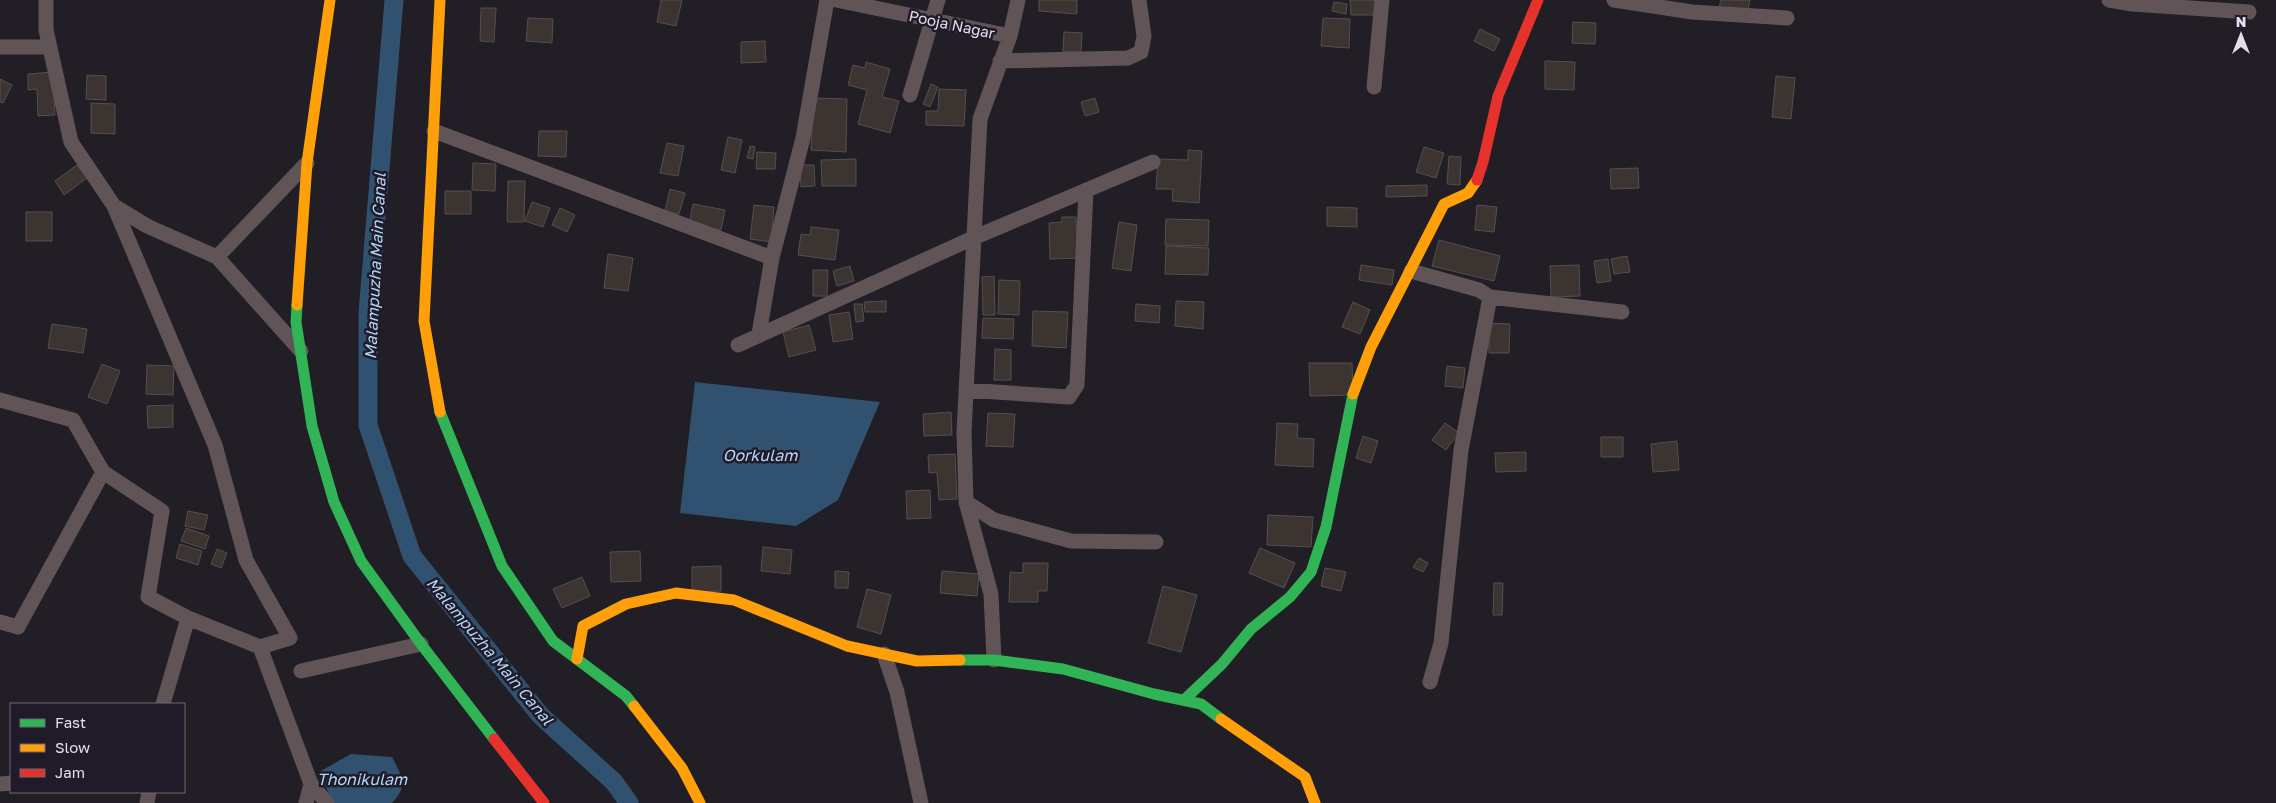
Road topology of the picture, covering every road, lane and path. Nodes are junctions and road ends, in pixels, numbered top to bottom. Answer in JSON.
{"nodes":[{"id":1,"x":46,"y":0,"type":"edge"},
{"id":2,"x":330,"y":0,"type":"edge"},
{"id":3,"x":440,"y":0,"type":"edge"},
{"id":4,"x":828,"y":0,"type":"edge"},
{"id":5,"x":836,"y":0,"type":"edge"},
{"id":6,"x":938,"y":0,"type":"edge"},
{"id":7,"x":1018,"y":0,"type":"edge"},
{"id":8,"x":1139,"y":0,"type":"edge"},
{"id":9,"x":1382,"y":0,"type":"edge"},
{"id":10,"x":1538,"y":0,"type":"edge"},
{"id":11,"x":1614,"y":0,"type":"edge"},
{"id":12,"x":2109,"y":0,"type":"edge"},
{"id":13,"x":2249,"y":12,"type":"dead end"},
{"id":14,"x":1787,"y":18,"type":"dead end"},
{"id":15,"x":932,"y":20,"type":"junction"},
{"id":16,"x":1010,"y":36,"type":"junction"},
{"id":17,"x":0,"y":48,"type":"edge"},
{"id":18,"x":50,"y":48,"type":"junction"},
{"id":19,"x":1000,"y":61,"type":"junction"},
{"id":20,"x":1374,"y":88,"type":"dead end"},
{"id":21,"x":910,"y":96,"type":"dead end"},
{"id":22,"x":434,"y":131,"type":"junction"},
{"id":23,"x":1153,"y":162,"type":"dead end"},
{"id":24,"x":307,"y":163,"type":"junction"},
{"id":25,"x":1086,"y":190,"type":"junction"},
{"id":26,"x":114,"y":206,"type":"junction"},
{"id":27,"x":973,"y":238,"type":"junction"},
{"id":28,"x":218,"y":257,"type":"junction"},
{"id":29,"x":772,"y":258,"type":"junction"},
{"id":30,"x":1411,"y":271,"type":"junction"},
{"id":31,"x":1490,"y":297,"type":"junction"},
{"id":32,"x":1622,"y":312,"type":"dead end"},
{"id":33,"x":759,"y":334,"type":"junction"},
{"id":34,"x":738,"y":345,"type":"dead end"},
{"id":35,"x":302,"y":352,"type":"junction"},
{"id":36,"x":966,"y":390,"type":"junction"},
{"id":37,"x":0,"y":400,"type":"edge"},
{"id":38,"x":103,"y":472,"type":"junction"},
{"id":39,"x":966,"y":502,"type":"junction"},
{"id":40,"x":1156,"y":542,"type":"dead end"},
{"id":41,"x":188,"y":618,"type":"junction"},
{"id":42,"x":0,"y":622,"type":"edge"},
{"id":43,"x":421,"y":644,"type":"junction"},
{"id":44,"x":260,"y":647,"type":"junction"},
{"id":45,"x":884,"y":654,"type":"junction"},
{"id":46,"x":578,"y":659,"type":"junction"},
{"id":47,"x":994,"y":660,"type":"junction"},
{"id":48,"x":301,"y":671,"type":"dead end"},
{"id":49,"x":1430,"y":682,"type":"dead end"},
{"id":50,"x":1184,"y":700,"type":"junction"},
{"id":51,"x":163,"y":703,"type":"edge"},
{"id":52,"x":311,"y":784,"type":"junction"},
{"id":53,"x":306,"y":803,"type":"edge"},
{"id":54,"x":327,"y":803,"type":"edge"},
{"id":55,"x":544,"y":803,"type":"edge"},
{"id":56,"x":700,"y":803,"type":"edge"},
{"id":57,"x":921,"y":803,"type":"edge"},
{"id":58,"x":1315,"y":803,"type":"edge"}],
"edges":[{"from":1,"to":18,"type":"street"},
{"from":2,"to":24,"type":"street"},
{"from":3,"to":22,"type":"street"},
{"from":4,"to":29,"type":"street"},
{"from":5,"to":15,"type":"street","name":"Pooja Nagar"},
{"from":6,"to":15,"type":"street"},
{"from":7,"to":16,"type":"street"},
{"from":8,"to":19,"type":"street"},
{"from":9,"to":20,"type":"street"},
{"from":10,"to":30,"type":"street"},
{"from":11,"to":14,"type":"street"},
{"from":12,"to":13,"type":"street"},
{"from":15,"to":16,"type":"street","name":"Pooja Nagar"},
{"from":15,"to":21,"type":"street"},
{"from":16,"to":19,"type":"street"},
{"from":17,"to":18,"type":"street"},
{"from":18,"to":26,"type":"street"},
{"from":19,"to":27,"type":"street"},
{"from":22,"to":29,"type":"street"},
{"from":22,"to":46,"type":"street"},
{"from":23,"to":25,"type":"street"},
{"from":24,"to":28,"type":"street"},
{"from":24,"to":35,"type":"street"},
{"from":25,"to":27,"type":"street"},
{"from":25,"to":36,"type":"street"},
{"from":26,"to":28,"type":"street"},
{"from":26,"to":44,"type":"street"},
{"from":27,"to":33,"type":"street"},
{"from":27,"to":36,"type":"street"},
{"from":28,"to":35,"type":"street"},
{"from":29,"to":33,"type":"street"},
{"from":30,"to":31,"type":"street"},
{"from":30,"to":50,"type":"street"},
{"from":31,"to":32,"type":"street"},
{"from":31,"to":49,"type":"street"},
{"from":33,"to":34,"type":"street"},
{"from":35,"to":43,"type":"street"},
{"from":36,"to":39,"type":"street"},
{"from":37,"to":38,"type":"street"},
{"from":38,"to":41,"type":"street"},
{"from":38,"to":42,"type":"street"},
{"from":39,"to":40,"type":"street"},
{"from":39,"to":47,"type":"street"},
{"from":41,"to":44,"type":"street"},
{"from":41,"to":51,"type":"street"},
{"from":43,"to":48,"type":"street"},
{"from":43,"to":55,"type":"street"},
{"from":44,"to":52,"type":"street"},
{"from":45,"to":46,"type":"street"},
{"from":45,"to":47,"type":"street"},
{"from":45,"to":57,"type":"street"},
{"from":46,"to":56,"type":"street"},
{"from":47,"to":50,"type":"street"},
{"from":50,"to":58,"type":"street"},
{"from":52,"to":53,"type":"street"},
{"from":52,"to":54,"type":"street"}]}
